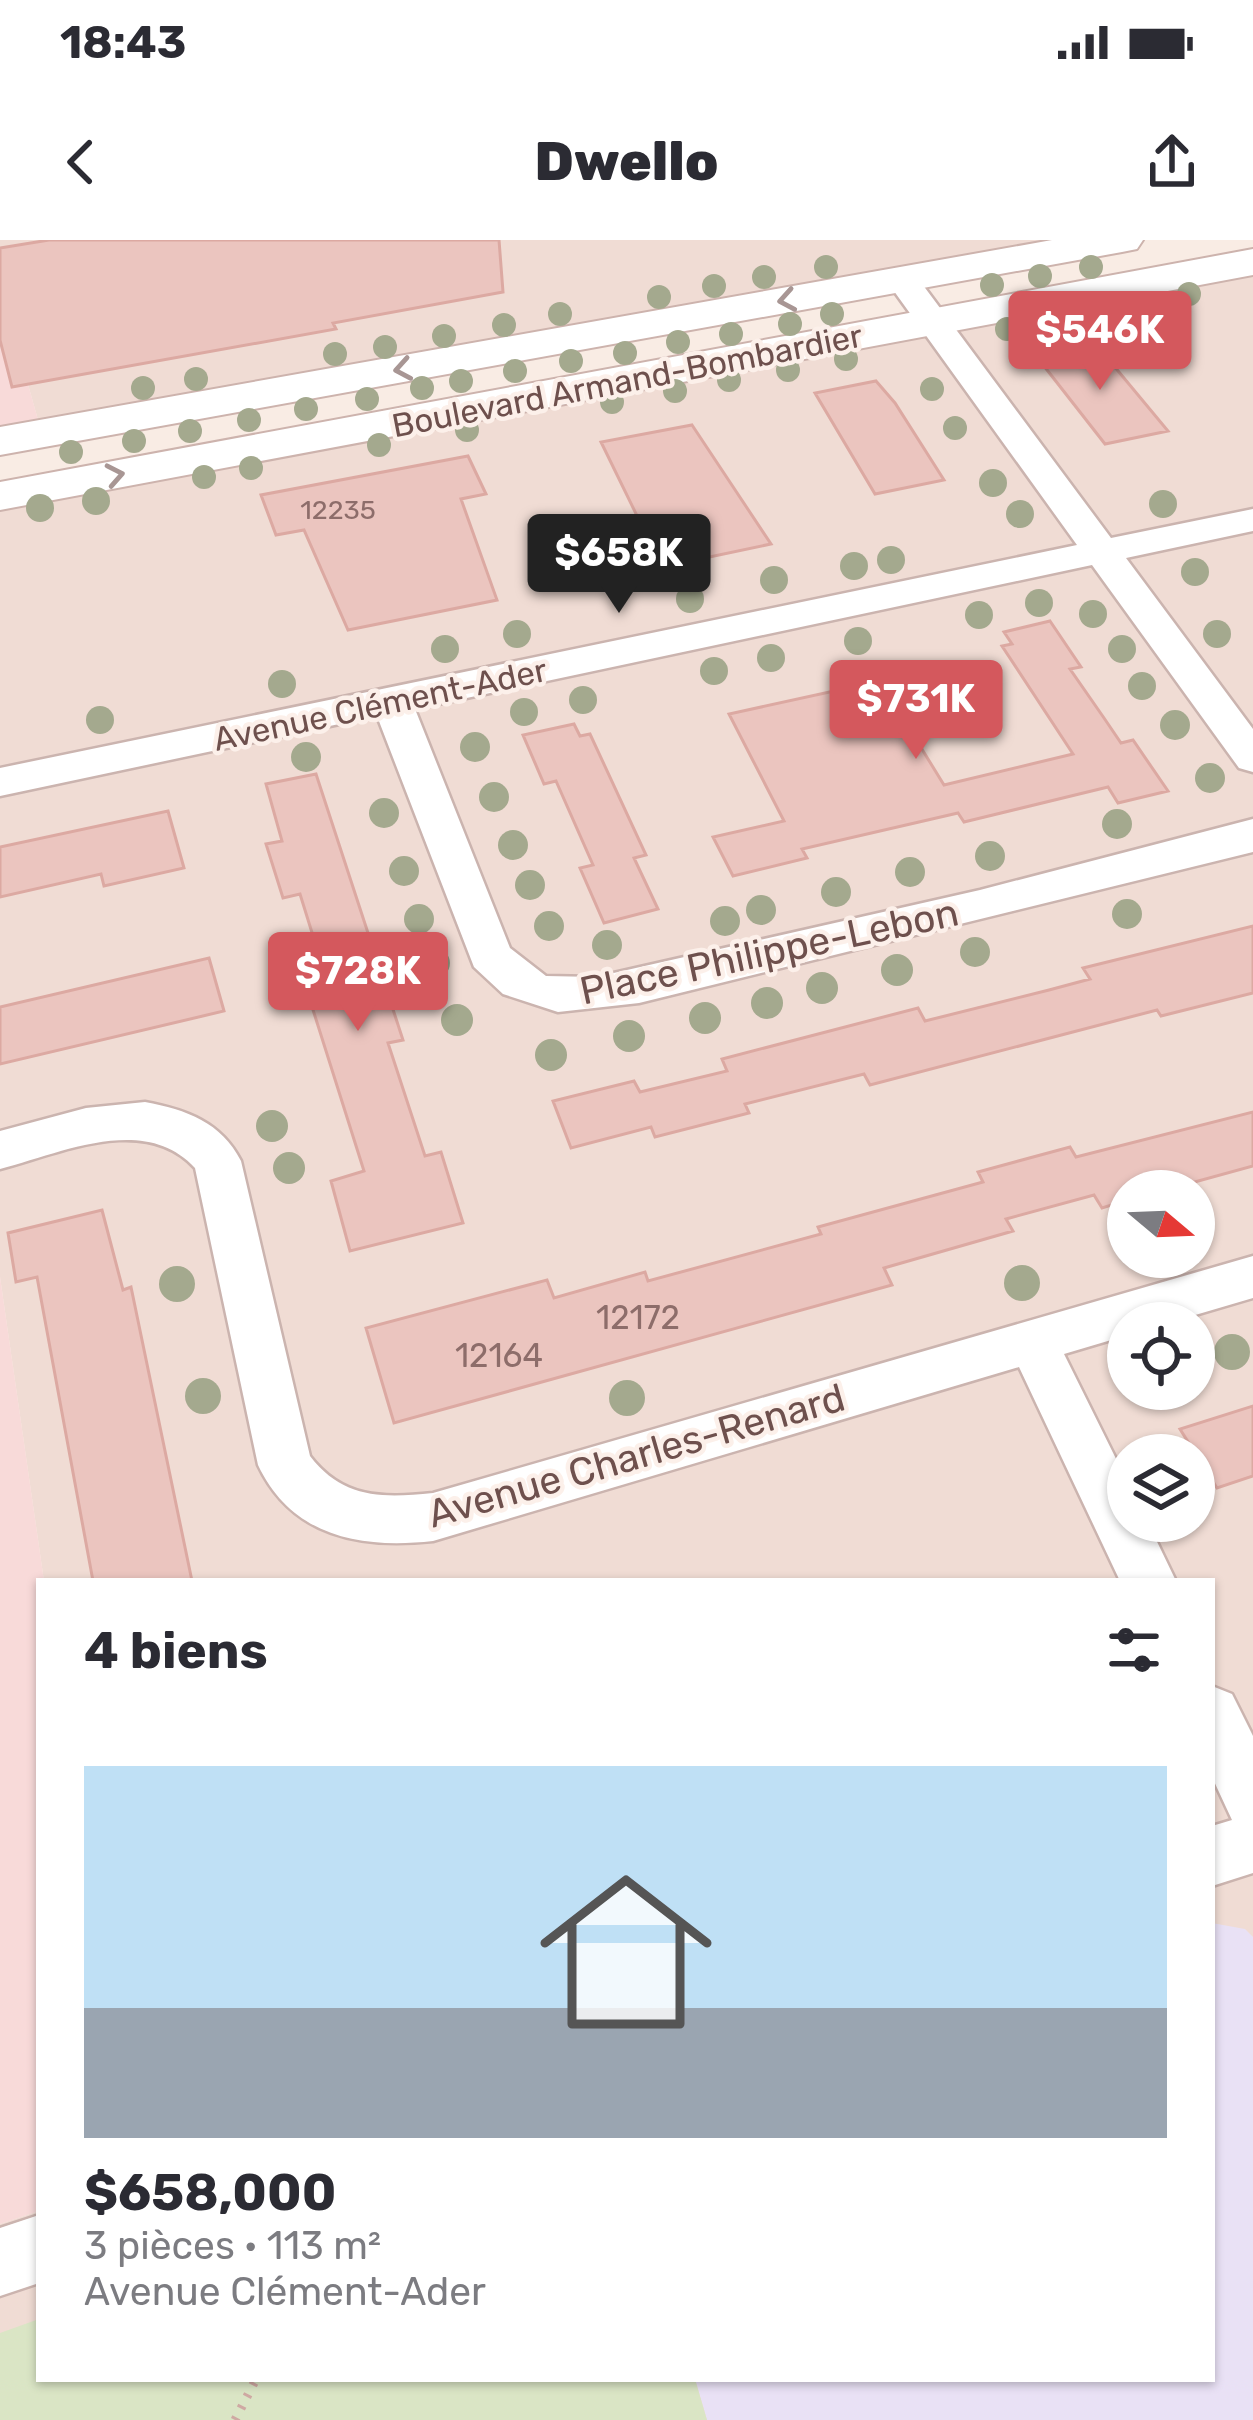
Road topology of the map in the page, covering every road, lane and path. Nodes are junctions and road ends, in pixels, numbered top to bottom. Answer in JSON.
{"nodes":[{"id":1,"x":1122,"y":240,"type":"edge"},
{"id":2,"x":1253,"y":262,"type":"edge"},
{"id":3,"x":902,"y":280,"type":"junction"},
{"id":4,"x":934,"y":323,"type":"junction"},
{"id":5,"x":0,"y":441,"type":"edge"},
{"id":6,"x":0,"y":496,"type":"edge"},
{"id":7,"x":1253,"y":520,"type":"edge"},
{"id":8,"x":1099,"y":554,"type":"junction"},
{"id":9,"x":392,"y":702,"type":"junction"},
{"id":10,"x":1253,"y":758,"type":"edge"},
{"id":11,"x":0,"y":782,"type":"edge"},
{"id":12,"x":1253,"y":834,"type":"edge"},
{"id":13,"x":0,"y":1150,"type":"edge"},
{"id":14,"x":1253,"y":1277,"type":"edge"},
{"id":15,"x":1032,"y":1341,"type":"junction"},
{"id":16,"x":1147,"y":1578,"type":"edge"},
{"id":17,"x":1215,"y":1720,"type":"edge"},
{"id":18,"x":1253,"y":1799,"type":"edge"},
{"id":19,"x":1253,"y":1843,"type":"edge"},
{"id":20,"x":1215,"y":1855,"type":"edge"},
{"id":21,"x":36,"y":2250,"type":"edge"},
{"id":22,"x":0,"y":2262,"type":"edge"},
{"id":23,"x":254,"y":2382,"type":"edge"},
{"id":24,"x":235,"y":2420,"type":"edge"}],
"edges":[{"from":1,"to":3,"type":"street","name":"Boulevard Armand-Bombardier"},
{"from":2,"to":4,"type":"street","name":"Boulevard Armand-Bombardier"},
{"from":3,"to":4,"type":"street"},
{"from":3,"to":5,"type":"street","name":"Boulevard Armand-Bombardier","one_way":true},
{"from":6,"to":4,"type":"street","name":"Boulevard Armand-Bombardier","one_way":true},
{"from":4,"to":8,"type":"street"},
{"from":7,"to":8,"type":"street","name":"Avenue Clément-Ader"},
{"from":8,"to":9,"type":"street","name":"Avenue Clément-Ader"},
{"from":8,"to":10,"type":"street"},
{"from":9,"to":11,"type":"street","name":"Avenue Clément-Ader"},
{"from":9,"to":12,"type":"street","name":"Place Philippe-Lebon"},
{"from":13,"to":15,"type":"street","name":"Avenue Charles-Renard"},
{"from":14,"to":15,"type":"street","name":"Avenue Charles-Renard"},
{"from":15,"to":16,"type":"street"},
{"from":17,"to":18,"type":"street"},
{"from":19,"to":20,"type":"street"},
{"from":21,"to":22,"type":"street"},
{"from":23,"to":24,"type":"path"}]}
